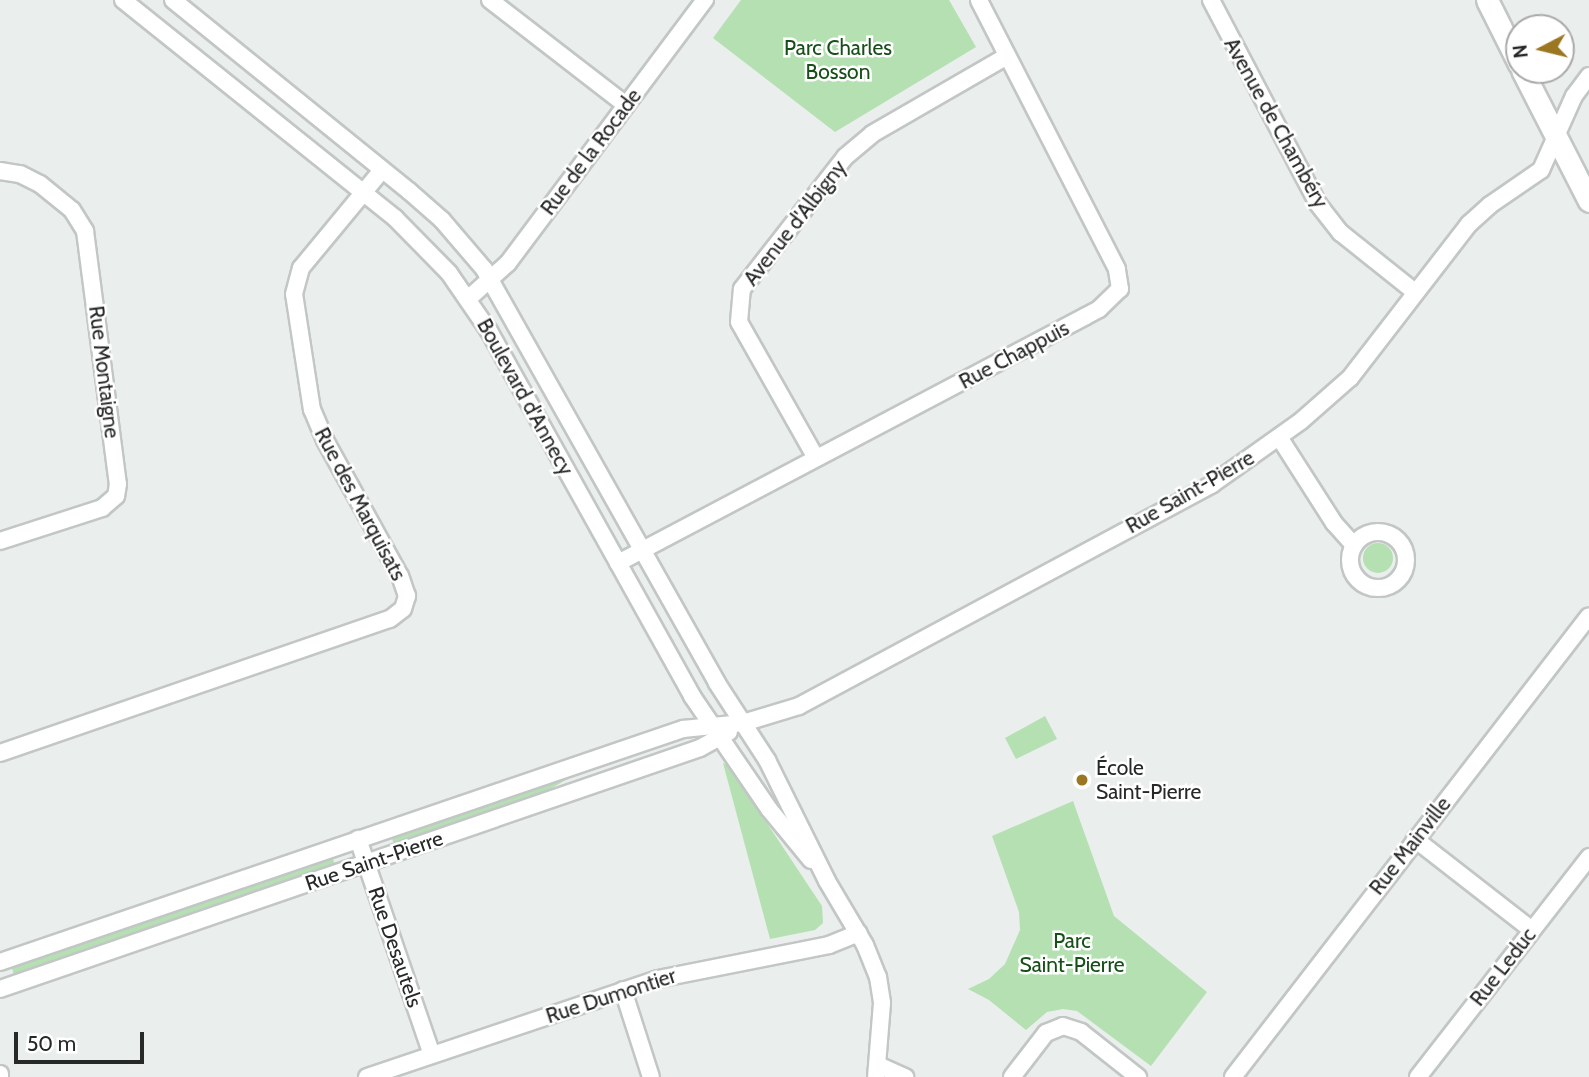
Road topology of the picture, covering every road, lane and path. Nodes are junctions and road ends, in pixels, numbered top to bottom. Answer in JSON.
{"nodes":[{"id":1,"x":123,"y":0,"type":"edge"},
{"id":2,"x":173,"y":0,"type":"edge"},
{"id":3,"x":491,"y":0,"type":"edge"},
{"id":4,"x":705,"y":0,"type":"edge"},
{"id":5,"x":979,"y":0,"type":"edge"},
{"id":6,"x":1211,"y":0,"type":"edge"},
{"id":7,"x":1487,"y":0,"type":"edge"},
{"id":8,"x":1505,"y":36,"type":"edge"},
{"id":9,"x":1007,"y":56,"type":"junction"},
{"id":10,"x":1589,"y":76,"type":"edge"},
{"id":11,"x":1529,"y":84,"type":"edge"},
{"id":12,"x":625,"y":105,"type":"junction"},
{"id":13,"x":1556,"y":137,"type":"junction"},
{"id":14,"x":382,"y":170,"type":"junction"},
{"id":15,"x":0,"y":171,"type":"edge"},
{"id":16,"x":364,"y":191,"type":"junction"},
{"id":17,"x":1589,"y":201,"type":"edge"},
{"id":18,"x":491,"y":281,"type":"junction"},
{"id":19,"x":1415,"y":292,"type":"junction"},
{"id":20,"x":469,"y":298,"type":"junction"},
{"id":21,"x":1279,"y":437,"type":"junction"},
{"id":22,"x":816,"y":458,"type":"junction"},
{"id":23,"x":0,"y":541,"type":"edge"},
{"id":24,"x":1353,"y":545,"type":"dead end"},
{"id":25,"x":643,"y":549,"type":"junction"},
{"id":26,"x":618,"y":563,"type":"junction"},
{"id":27,"x":1589,"y":616,"type":"edge"},
{"id":28,"x":743,"y":723,"type":"junction"},
{"id":29,"x":717,"y":731,"type":"junction"},
{"id":30,"x":0,"y":752,"type":"edge"},
{"id":31,"x":358,"y":839,"type":"junction"},
{"id":32,"x":1415,"y":839,"type":"junction"},
{"id":33,"x":1589,"y":857,"type":"edge"},
{"id":34,"x":366,"y":864,"type":"junction"},
{"id":35,"x":827,"y":881,"type":"junction"},
{"id":36,"x":1532,"y":930,"type":"junction"},
{"id":37,"x":859,"y":933,"type":"junction"},
{"id":38,"x":0,"y":962,"type":"edge"},
{"id":39,"x":0,"y":989,"type":"edge"},
{"id":40,"x":622,"y":990,"type":"junction"},
{"id":41,"x":432,"y":1055,"type":"junction"},
{"id":42,"x":877,"y":1071,"type":"edge"},
{"id":43,"x":367,"y":1077,"type":"edge"},
{"id":44,"x":652,"y":1077,"type":"edge"},
{"id":45,"x":905,"y":1077,"type":"edge"},
{"id":46,"x":1012,"y":1077,"type":"edge"},
{"id":47,"x":1138,"y":1077,"type":"edge"},
{"id":48,"x":1233,"y":1077,"type":"edge"},
{"id":49,"x":1418,"y":1077,"type":"edge"}],
"edges":[{"from":1,"to":16,"type":"street","name":"Boulevard d'Annecy"},
{"from":2,"to":14,"type":"street","name":"Boulevard d'Annecy"},
{"from":3,"to":12,"type":"street"},
{"from":4,"to":12,"type":"street","name":"Rue de la Rocade"},
{"from":5,"to":9,"type":"street","name":"Rue Chappuis"},
{"from":6,"to":19,"type":"street","name":"Avenue de Chambéry"},
{"from":7,"to":8,"type":"street"},
{"from":9,"to":22,"type":"street","name":"Avenue d'Albigny"},
{"from":9,"to":22,"type":"street","name":"Rue Chappuis"},
{"from":10,"to":13,"type":"street","name":"Rue Saint-Pierre"},
{"from":11,"to":13,"type":"street"},
{"from":12,"to":18,"type":"street","name":"Rue de la Rocade"},
{"from":13,"to":17,"type":"street"},
{"from":13,"to":19,"type":"street","name":"Rue Saint-Pierre"},
{"from":14,"to":16,"type":"street","name":"Rue des Marquisats"},
{"from":14,"to":18,"type":"street","name":"Boulevard d'Annecy"},
{"from":15,"to":23,"type":"street","name":"Rue Montaigne"},
{"from":16,"to":20,"type":"street","name":"Boulevard d'Annecy"},
{"from":16,"to":30,"type":"street","name":"Rue des Marquisats"},
{"from":18,"to":20,"type":"street","name":"Rue de la Rocade"},
{"from":18,"to":25,"type":"street","name":"Boulevard d'Annecy"},
{"from":19,"to":21,"type":"street","name":"Rue Saint-Pierre"},
{"from":20,"to":26,"type":"street","name":"Boulevard d'Annecy"},
{"from":21,"to":24,"type":"street"},
{"from":21,"to":28,"type":"street","name":"Rue Saint-Pierre"},
{"from":22,"to":25,"type":"street","name":"Rue Chappuis"},
{"from":25,"to":26,"type":"street","name":"Rue Chappuis"},
{"from":25,"to":28,"type":"street","name":"Boulevard d'Annecy"},
{"from":26,"to":29,"type":"street","name":"Boulevard d'Annecy"},
{"from":27,"to":32,"type":"street","name":"Rue Mainville"},
{"from":28,"to":29,"type":"street","name":"Rue Saint-Pierre"},
{"from":28,"to":35,"type":"street","name":"Boulevard d'Annecy"},
{"from":29,"to":31,"type":"street","name":"Rue Saint-Pierre"},
{"from":29,"to":34,"type":"street","name":"Rue Saint-Pierre"},
{"from":29,"to":35,"type":"street","name":"Boulevard d'Annecy"},
{"from":31,"to":34,"type":"street","name":"Rue Desautels"},
{"from":31,"to":38,"type":"street","name":"Rue Saint-Pierre"},
{"from":32,"to":36,"type":"street"},
{"from":32,"to":48,"type":"street","name":"Rue Mainville"},
{"from":33,"to":36,"type":"street","name":"Rue Leduc"},
{"from":34,"to":39,"type":"street","name":"Rue Saint-Pierre"},
{"from":34,"to":41,"type":"street","name":"Rue Desautels"},
{"from":35,"to":37,"type":"street","name":"Boulevard d'Annecy"},
{"from":36,"to":49,"type":"street","name":"Rue Leduc"},
{"from":37,"to":40,"type":"street","name":"Rue Dumontier"},
{"from":37,"to":42,"type":"street","name":"Boulevard d'Annecy"},
{"from":40,"to":41,"type":"street","name":"Rue Dumontier"},
{"from":40,"to":44,"type":"street"},
{"from":41,"to":43,"type":"street","name":"Rue Dumontier"},
{"from":42,"to":45,"type":"street"},
{"from":46,"to":47,"type":"street"}]}
